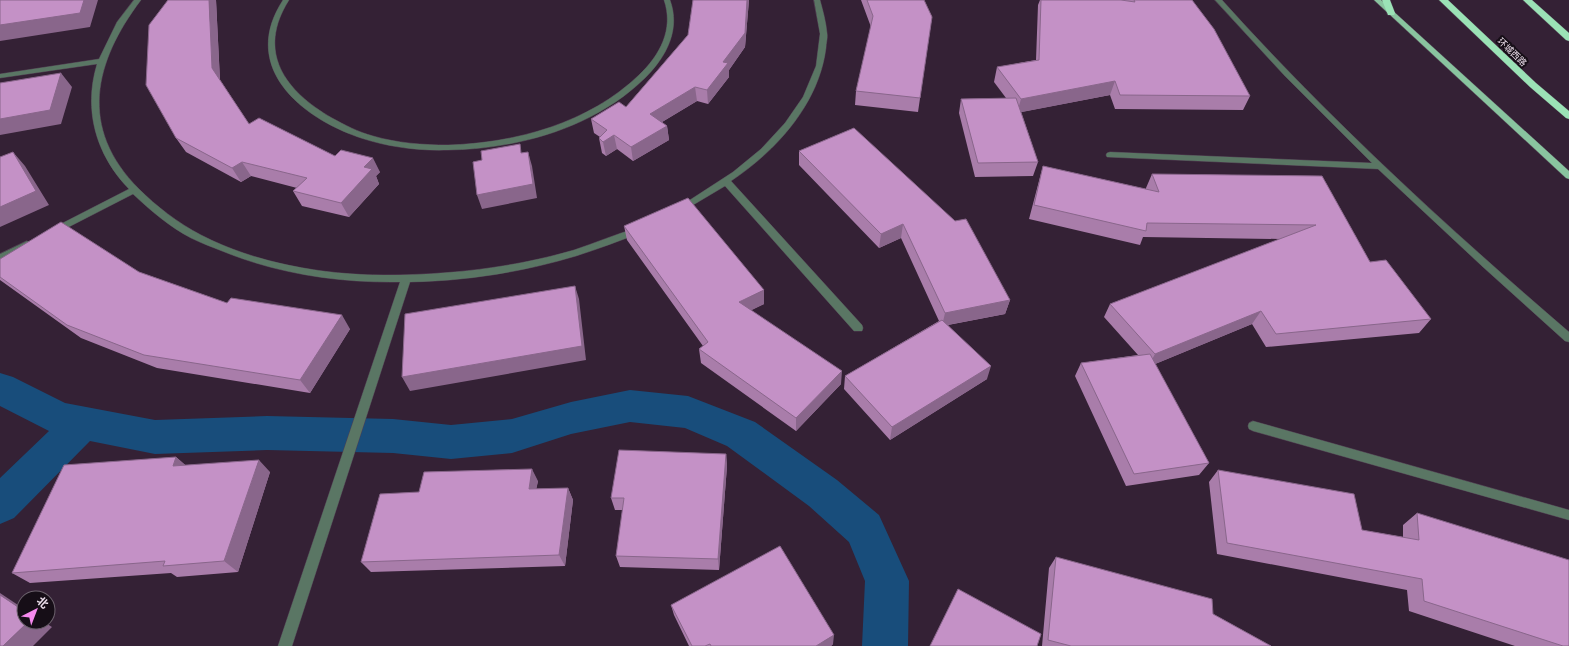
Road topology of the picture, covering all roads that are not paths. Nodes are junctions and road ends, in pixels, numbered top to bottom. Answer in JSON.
{"nodes":[{"id":1,"x":138,"y":0,"type":"edge"},
{"id":2,"x":286,"y":0,"type":"edge"},
{"id":3,"x":667,"y":0,"type":"edge"},
{"id":4,"x":817,"y":0,"type":"edge"},
{"id":5,"x":1218,"y":0,"type":"edge"},
{"id":6,"x":1378,"y":0,"type":"edge"},
{"id":7,"x":1386,"y":0,"type":"edge"},
{"id":8,"x":1443,"y":0,"type":"edge"},
{"id":9,"x":1527,"y":0,"type":"edge"},
{"id":10,"x":1392,"y":13,"type":"junction"},
{"id":11,"x":1569,"y":38,"type":"edge"},
{"id":12,"x":102,"y":62,"type":"junction"},
{"id":13,"x":0,"y":76,"type":"edge"},
{"id":14,"x":1569,"y":116,"type":"edge"},
{"id":15,"x":1110,"y":155,"type":"dead end"},
{"id":16,"x":1380,"y":166,"type":"junction"},
{"id":17,"x":1569,"y":176,"type":"edge"},
{"id":18,"x":726,"y":181,"type":"junction"},
{"id":19,"x":135,"y":190,"type":"junction"},
{"id":20,"x":675,"y":212,"type":"edge"},
{"id":21,"x":648,"y":226,"type":"edge"},
{"id":22,"x":0,"y":258,"type":"edge"},
{"id":23,"x":406,"y":279,"type":"junction"},
{"id":24,"x":858,"y":328,"type":"dead end"},
{"id":25,"x":1569,"y":338,"type":"edge"},
{"id":26,"x":1252,"y":426,"type":"dead end"},
{"id":27,"x":1569,"y":514,"type":"edge"},
{"id":28,"x":285,"y":646,"type":"edge"}],
"edges":[{"from":1,"to":12,"type":"lane"},
{"from":2,"to":3,"type":"lane"},
{"from":4,"to":18,"type":"lane"},
{"from":5,"to":16,"type":"lane"},
{"from":6,"to":10,"type":"main road"},
{"from":7,"to":10,"type":"highway"},
{"from":8,"to":14,"type":"highway","name":"环城西路"},
{"from":9,"to":11,"type":"highway"},
{"from":10,"to":17,"type":"main road"},
{"from":12,"to":13,"type":"lane"},
{"from":12,"to":19,"type":"lane"},
{"from":15,"to":16,"type":"lane"},
{"from":16,"to":25,"type":"lane"},
{"from":18,"to":20,"type":"lane"},
{"from":18,"to":24,"type":"lane"},
{"from":19,"to":22,"type":"lane"},
{"from":19,"to":23,"type":"lane"},
{"from":21,"to":23,"type":"lane"},
{"from":23,"to":28,"type":"lane"},
{"from":26,"to":27,"type":"lane"}]}
